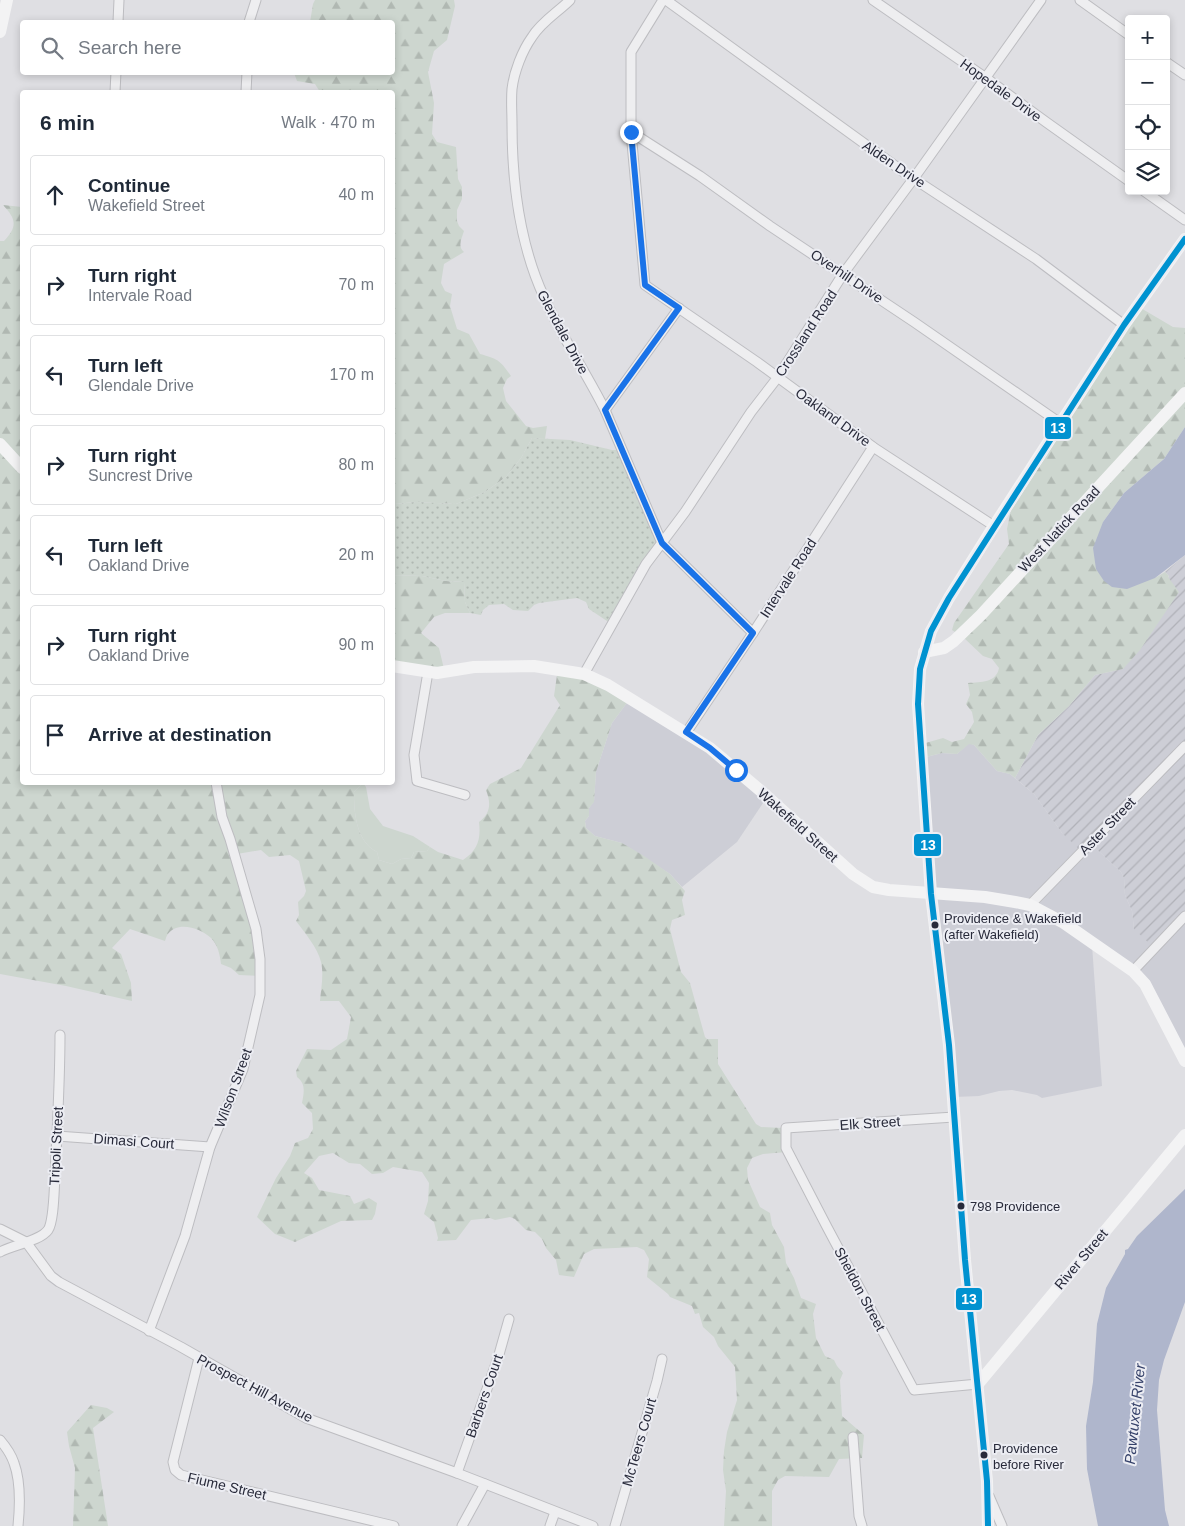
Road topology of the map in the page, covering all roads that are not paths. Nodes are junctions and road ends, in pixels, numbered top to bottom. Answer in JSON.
{"nodes":[{"id":1,"x":7,"y":0,"type":"edge"},
{"id":2,"x":119,"y":0,"type":"edge"},
{"id":3,"x":256,"y":0,"type":"edge"},
{"id":4,"x":570,"y":0,"type":"edge"},
{"id":5,"x":665,"y":0,"type":"edge"},
{"id":6,"x":874,"y":0,"type":"edge"},
{"id":7,"x":1041,"y":0,"type":"edge"},
{"id":8,"x":1080,"y":0,"type":"edge"},
{"id":9,"x":118,"y":20,"type":"edge"},
{"id":10,"x":250,"y":20,"type":"edge"},
{"id":11,"x":0,"y":32,"type":"edge"},
{"id":12,"x":1125,"y":32,"type":"edge"},
{"id":13,"x":1170,"y":65,"type":"edge"},
{"id":14,"x":116,"y":75,"type":"edge"},
{"id":15,"x":247,"y":75,"type":"edge"},
{"id":16,"x":1185,"y":75,"type":"edge"},
{"id":17,"x":986,"y":78,"type":"junction"},
{"id":18,"x":115,"y":90,"type":"edge"},
{"id":19,"x":246,"y":90,"type":"edge"},
{"id":20,"x":631,"y":132,"type":"junction"},
{"id":21,"x":914,"y":178,"type":"junction"},
{"id":22,"x":1125,"y":178,"type":"edge"},
{"id":23,"x":1150,"y":195,"type":"edge"},
{"id":24,"x":1185,"y":220,"type":"edge"},
{"id":25,"x":1185,"y":239,"type":"edge"},
{"id":26,"x":843,"y":274,"type":"junction"},
{"id":27,"x":679,"y":308,"type":"junction"},
{"id":28,"x":1124,"y":325,"type":"junction"},
{"id":29,"x":778,"y":377,"type":"junction"},
{"id":30,"x":1185,"y":393,"type":"edge"},
{"id":31,"x":605,"y":410,"type":"junction"},
{"id":32,"x":1060,"y":423,"type":"junction"},
{"id":33,"x":0,"y":444,"type":"edge"},
{"id":34,"x":873,"y":447,"type":"junction"},
{"id":35,"x":20,"y":466,"type":"edge"},
{"id":36,"x":994,"y":526,"type":"junction"},
{"id":37,"x":662,"y":543,"type":"junction"},
{"id":38,"x":753,"y":633,"type":"junction"},
{"id":39,"x":924,"y":652,"type":"junction"},
{"id":40,"x":395,"y":666,"type":"edge"},
{"id":41,"x":428,"y":672,"type":"junction"},
{"id":42,"x":584,"y":674,"type":"junction"},
{"id":43,"x":686,"y":732,"type":"junction"},
{"id":44,"x":1185,"y":746,"type":"edge"},
{"id":45,"x":217,"y":785,"type":"edge"},
{"id":46,"x":465,"y":795,"type":"dead end"},
{"id":47,"x":931,"y":894,"type":"junction"},
{"id":48,"x":1030,"y":905,"type":"junction"},
{"id":49,"x":1185,"y":916,"type":"edge"},
{"id":50,"x":1133,"y":971,"type":"junction"},
{"id":51,"x":60,"y":1035,"type":"dead end"},
{"id":52,"x":1185,"y":1061,"type":"edge"},
{"id":53,"x":954,"y":1117,"type":"junction"},
{"id":54,"x":786,"y":1128,"type":"joint"},
{"id":55,"x":1185,"y":1135,"type":"edge"},
{"id":56,"x":57,"y":1136,"type":"junction"},
{"id":57,"x":210,"y":1147,"type":"junction"},
{"id":58,"x":0,"y":1229,"type":"edge"},
{"id":59,"x":26,"y":1242,"type":"junction"},
{"id":60,"x":0,"y":1252,"type":"edge"},
{"id":61,"x":510,"y":1319,"type":"dead end"},
{"id":62,"x":148,"y":1330,"type":"junction"},
{"id":63,"x":199,"y":1358,"type":"junction"},
{"id":64,"x":662,"y":1359,"type":"dead end"},
{"id":65,"x":978,"y":1384,"type":"junction"},
{"id":66,"x":853,"y":1437,"type":"dead end"},
{"id":67,"x":0,"y":1440,"type":"edge"},
{"id":68,"x":457,"y":1473,"type":"junction"},
{"id":69,"x":485,"y":1484,"type":"junction"},
{"id":70,"x":987,"y":1491,"type":"junction"},
{"id":71,"x":555,"y":1512,"type":"junction"},
{"id":72,"x":18,"y":1526,"type":"edge"},
{"id":73,"x":394,"y":1526,"type":"edge"},
{"id":74,"x":462,"y":1526,"type":"edge"},
{"id":75,"x":550,"y":1526,"type":"edge"},
{"id":76,"x":593,"y":1526,"type":"edge"},
{"id":77,"x":615,"y":1526,"type":"edge"},
{"id":78,"x":862,"y":1526,"type":"edge"},
{"id":79,"x":988,"y":1526,"type":"edge"},
{"id":80,"x":1002,"y":1526,"type":"edge"}],
"edges":[{"from":1,"to":11,"type":"main road"},
{"from":2,"to":9,"type":"street"},
{"from":3,"to":10,"type":"street"},
{"from":4,"to":31,"type":"street","name":"Glendale Drive"},
{"from":5,"to":20,"type":"street","name":"Oakland Drive"},
{"from":5,"to":21,"type":"street","name":"Alden Drive"},
{"from":6,"to":17,"type":"street","name":"Hopedale Drive"},
{"from":7,"to":17,"type":"street","name":"Crossland Road"},
{"from":8,"to":12,"type":"street"},
{"from":13,"to":16,"type":"street"},
{"from":14,"to":18,"type":"street"},
{"from":15,"to":19,"type":"street"},
{"from":17,"to":21,"type":"street","name":"Crossland Road"},
{"from":17,"to":22,"type":"street","name":"Hopedale Drive"},
{"from":20,"to":26,"type":"street","name":"Overhill Drive"},
{"from":20,"to":27,"type":"street","name":"Oakland Drive"},
{"from":21,"to":26,"type":"street","name":"Crossland Road"},
{"from":21,"to":28,"type":"street","name":"Alden Drive"},
{"from":23,"to":24,"type":"street"},
{"from":25,"to":28,"type":"main road"},
{"from":26,"to":29,"type":"street","name":"Crossland Road"},
{"from":26,"to":32,"type":"street","name":"Overhill Drive"},
{"from":27,"to":29,"type":"street","name":"Oakland Drive"},
{"from":27,"to":31,"type":"street"},
{"from":28,"to":32,"type":"main road"},
{"from":29,"to":34,"type":"street","name":"Oakland Drive"},
{"from":29,"to":37,"type":"street","name":"Crossland Road"},
{"from":30,"to":39,"type":"main road","name":"West Natick Road"},
{"from":31,"to":37,"type":"street","name":"Glendale Drive"},
{"from":32,"to":36,"type":"main road"},
{"from":33,"to":35,"type":"main road"},
{"from":34,"to":36,"type":"street","name":"Oakland Drive"},
{"from":34,"to":38,"type":"street","name":"Intervale Road"},
{"from":36,"to":39,"type":"main road"},
{"from":37,"to":38,"type":"street","name":"Glendale Drive"},
{"from":37,"to":42,"type":"street","name":"Crossland Road"},
{"from":38,"to":43,"type":"street","name":"Intervale Road"},
{"from":39,"to":47,"type":"main road"},
{"from":40,"to":41,"type":"main road","name":"Wakefield Street"},
{"from":41,"to":42,"type":"main road","name":"Wakefield Street"},
{"from":41,"to":46,"type":"street"},
{"from":42,"to":43,"type":"main road","name":"Wakefield Street"},
{"from":43,"to":47,"type":"main road","name":"Wakefield Street"},
{"from":44,"to":48,"type":"street","name":"Aster Street"},
{"from":45,"to":57,"type":"street","name":"Wilson Street"},
{"from":47,"to":48,"type":"main road"},
{"from":47,"to":53,"type":"main road"},
{"from":48,"to":50,"type":"main road"},
{"from":49,"to":50,"type":"street"},
{"from":50,"to":52,"type":"main road"},
{"from":51,"to":56,"type":"street","name":"Tripoli Street"},
{"from":53,"to":54,"type":"street","name":"Elk Street"},
{"from":53,"to":65,"type":"main road"},
{"from":54,"to":65,"type":"street","name":"Sheldon Street"},
{"from":55,"to":65,"type":"main road","name":"River Street"},
{"from":56,"to":57,"type":"street","name":"Dimasi Court"},
{"from":56,"to":59,"type":"street","name":"Tripoli Street"},
{"from":57,"to":62,"type":"street","name":"Wilson Street"},
{"from":58,"to":59,"type":"street"},
{"from":59,"to":60,"type":"street"},
{"from":59,"to":62,"type":"street","name":"Prospect Hill Avenue"},
{"from":61,"to":68,"type":"street","name":"Barbers Court"},
{"from":62,"to":63,"type":"street","name":"Prospect Hill Avenue"},
{"from":63,"to":68,"type":"street","name":"Prospect Hill Avenue"},
{"from":63,"to":73,"type":"street","name":"Fiume Street"},
{"from":64,"to":77,"type":"street","name":"McTeers Court"},
{"from":65,"to":70,"type":"main road"},
{"from":66,"to":78,"type":"street"},
{"from":67,"to":72,"type":"street"},
{"from":68,"to":69,"type":"street","name":"Prospect Hill Avenue"},
{"from":69,"to":71,"type":"street","name":"Prospect Hill Avenue"},
{"from":69,"to":74,"type":"street"},
{"from":70,"to":79,"type":"main road"},
{"from":70,"to":80,"type":"street"},
{"from":71,"to":75,"type":"street"},
{"from":71,"to":76,"type":"street","name":"Prospect Hill Avenue"}]}
